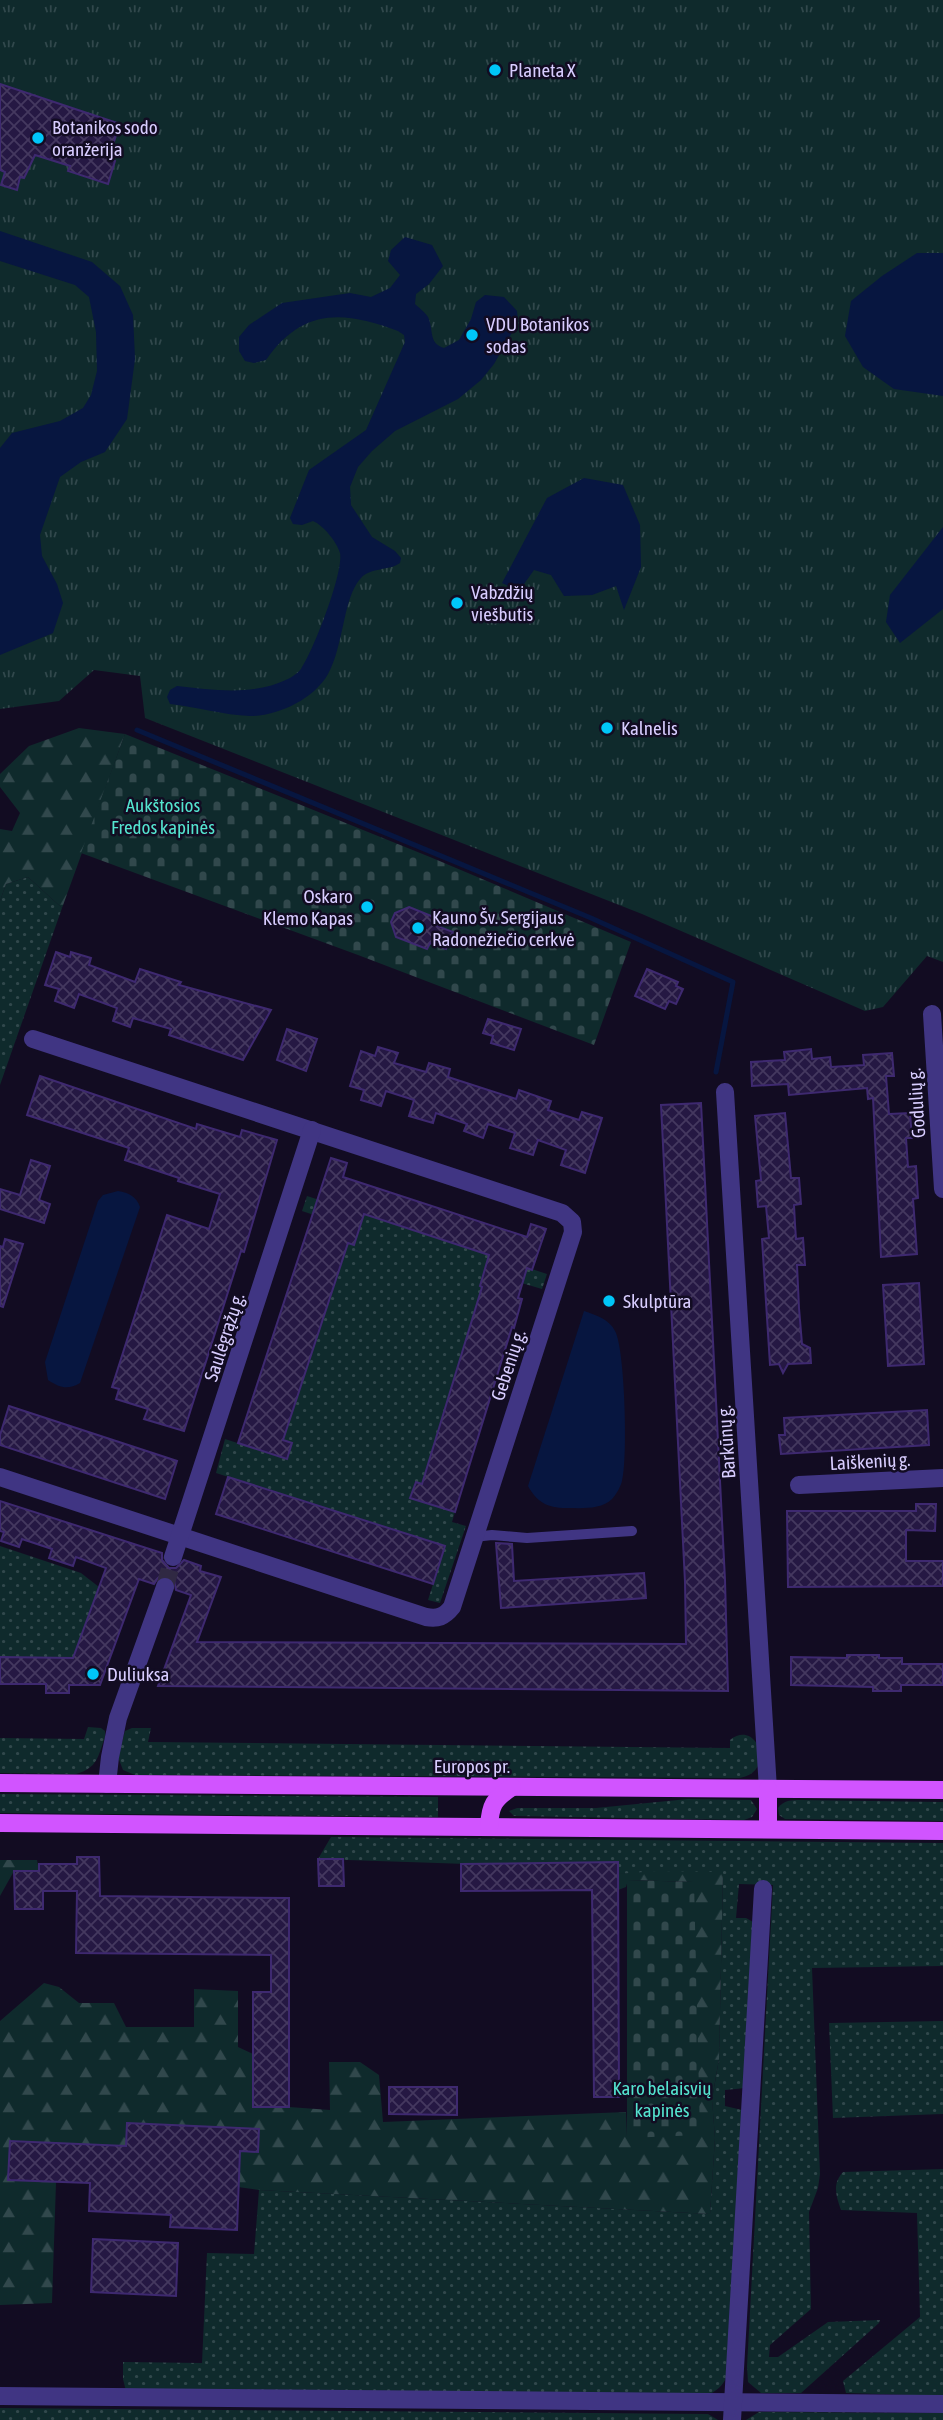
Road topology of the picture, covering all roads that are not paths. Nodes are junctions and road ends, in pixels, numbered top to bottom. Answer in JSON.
{"nodes":[{"id":1,"x":932,"y":1014,"type":"dead end"},
{"id":2,"x":33,"y":1040,"type":"dead end"},
{"id":3,"x":725,"y":1092,"type":"dead end"},
{"id":4,"x":313,"y":1130,"type":"junction"},
{"id":5,"x":943,"y":1189,"type":"edge"},
{"id":6,"x":0,"y":1477,"type":"edge"},
{"id":7,"x":943,"y":1478,"type":"edge"},
{"id":8,"x":799,"y":1485,"type":"dead end"},
{"id":9,"x":632,"y":1531,"type":"dead end"},
{"id":10,"x":181,"y":1536,"type":"junction"},
{"id":11,"x":474,"y":1537,"type":"junction"},
{"id":12,"x":173,"y":1557,"type":"tunnel mouth"},
{"id":13,"x":165,"y":1587,"type":"tunnel mouth"},
{"id":14,"x":0,"y":1783,"type":"edge"},
{"id":15,"x":107,"y":1784,"type":"junction"},
{"id":16,"x":512,"y":1787,"type":"junction"},
{"id":17,"x":768,"y":1789,"type":"junction"},
{"id":18,"x":943,"y":1790,"type":"edge"},
{"id":19,"x":0,"y":1824,"type":"edge"},
{"id":20,"x":489,"y":1827,"type":"junction"},
{"id":21,"x":768,"y":1829,"type":"junction"},
{"id":22,"x":943,"y":1830,"type":"edge"},
{"id":23,"x":763,"y":1889,"type":"dead end"},
{"id":24,"x":0,"y":2396,"type":"edge"},
{"id":25,"x":943,"y":2404,"type":"edge"},
{"id":26,"x":733,"y":2411,"type":"edge"}],
"edges":[{"from":1,"to":5,"type":"street","name":"Godulių g."},
{"from":2,"to":4,"type":"street","name":"Gebenių g."},
{"from":3,"to":17,"type":"street","name":"Barkūnų g."},
{"from":4,"to":10,"type":"street","name":"Saulėgrąžų g."},
{"from":4,"to":11,"type":"street","name":"Gebenių g."},
{"from":6,"to":10,"type":"street","name":"Gebenių g."},
{"from":7,"to":8,"type":"street","name":"Laiškenių g."},
{"from":9,"to":11,"type":"lane"},
{"from":10,"to":11,"type":"street","name":"Gebenių g."},
{"from":10,"to":12,"type":"street","name":"Saulėgrąžų g."},
{"from":13,"to":15,"type":"street"},
{"from":14,"to":15,"type":"main road","name":"Europos pr."},
{"from":15,"to":16,"type":"main road","name":"Europos pr."},
{"from":16,"to":17,"type":"main road","name":"Europos pr."},
{"from":16,"to":20,"type":"main road"},
{"from":17,"to":18,"type":"main road","name":"Europos pr."},
{"from":17,"to":21,"type":"main road"},
{"from":19,"to":20,"type":"main road"},
{"from":20,"to":21,"type":"main road"},
{"from":21,"to":22,"type":"main road"},
{"from":23,"to":26,"type":"street"},
{"from":24,"to":26,"type":"street"},
{"from":25,"to":26,"type":"street"}]}
